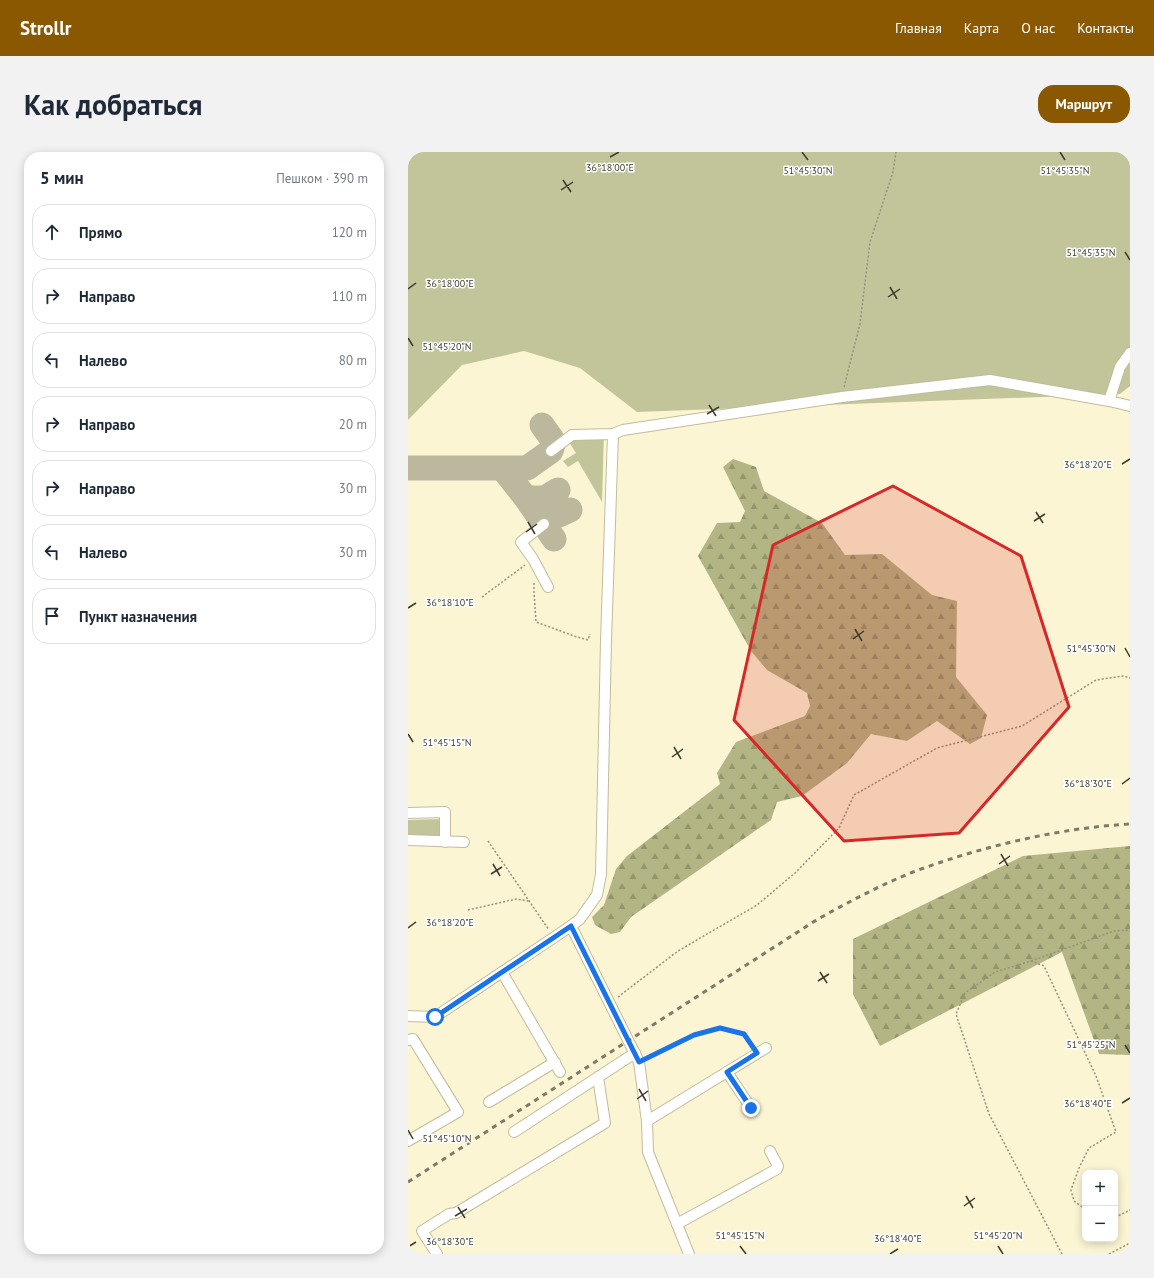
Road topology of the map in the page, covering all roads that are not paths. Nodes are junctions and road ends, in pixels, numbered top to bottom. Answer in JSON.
{"nodes":[{"id":1,"x":1130,"y":353,"type":"edge"},
{"id":2,"x":1109,"y":401,"type":"junction"},
{"id":3,"x":1130,"y":406,"type":"edge"},
{"id":4,"x":613,"y":434,"type":"junction"},
{"id":5,"x":551,"y":451,"type":"dead end"},
{"id":6,"x":544,"y":524,"type":"dead end"},
{"id":7,"x":548,"y":587,"type":"dead end"},
{"id":8,"x":408,"y":812,"type":"edge"},
{"id":9,"x":408,"y":840,"type":"edge"},
{"id":10,"x":445,"y":842,"type":"junction"},
{"id":11,"x":464,"y":842,"type":"dead end"},
{"id":12,"x":571,"y":926,"type":"junction"},
{"id":13,"x":502,"y":972,"type":"junction"},
{"id":14,"x":408,"y":1016,"type":"edge"},
{"id":15,"x":408,"y":1040,"type":"edge"},
{"id":16,"x":762,"y":1050,"type":"road end"},
{"id":17,"x":637,"y":1058,"type":"junction"},
{"id":18,"x":555,"y":1062,"type":"junction"},
{"id":19,"x":560,"y":1072,"type":"dead end"},
{"id":20,"x":727,"y":1072,"type":"junction"},
{"id":21,"x":598,"y":1077,"type":"junction"},
{"id":22,"x":489,"y":1102,"type":"dead end"},
{"id":23,"x":751,"y":1108,"type":"dead end"},
{"id":24,"x":647,"y":1121,"type":"junction"},
{"id":25,"x":514,"y":1132,"type":"dead end"},
{"id":26,"x":408,"y":1141,"type":"edge"},
{"id":27,"x":770,"y":1151,"type":"dead end"},
{"id":28,"x":677,"y":1224,"type":"junction"},
{"id":29,"x":437,"y":1254,"type":"edge"},
{"id":30,"x":689,"y":1254,"type":"edge"}],
"edges":[{"from":1,"to":2,"type":"lane"},
{"from":2,"to":3,"type":"lane"},
{"from":2,"to":4,"type":"lane"},
{"from":4,"to":5,"type":"lane"},
{"from":4,"to":12,"type":"lane"},
{"from":6,"to":7,"type":"lane"},
{"from":8,"to":10,"type":"lane"},
{"from":9,"to":10,"type":"lane"},
{"from":10,"to":11,"type":"lane"},
{"from":12,"to":13,"type":"lane"},
{"from":12,"to":17,"type":"lane"},
{"from":13,"to":14,"type":"lane"},
{"from":13,"to":18,"type":"lane"},
{"from":15,"to":26,"type":"lane"},
{"from":16,"to":20,"type":"lane"},
{"from":17,"to":21,"type":"lane"},
{"from":17,"to":24,"type":"lane"},
{"from":18,"to":19,"type":"lane"},
{"from":18,"to":22,"type":"lane"},
{"from":20,"to":23,"type":"lane"},
{"from":20,"to":24,"type":"lane"},
{"from":21,"to":25,"type":"lane"},
{"from":21,"to":29,"type":"lane"},
{"from":24,"to":28,"type":"lane"},
{"from":27,"to":28,"type":"lane"},
{"from":28,"to":30,"type":"lane"}]}
